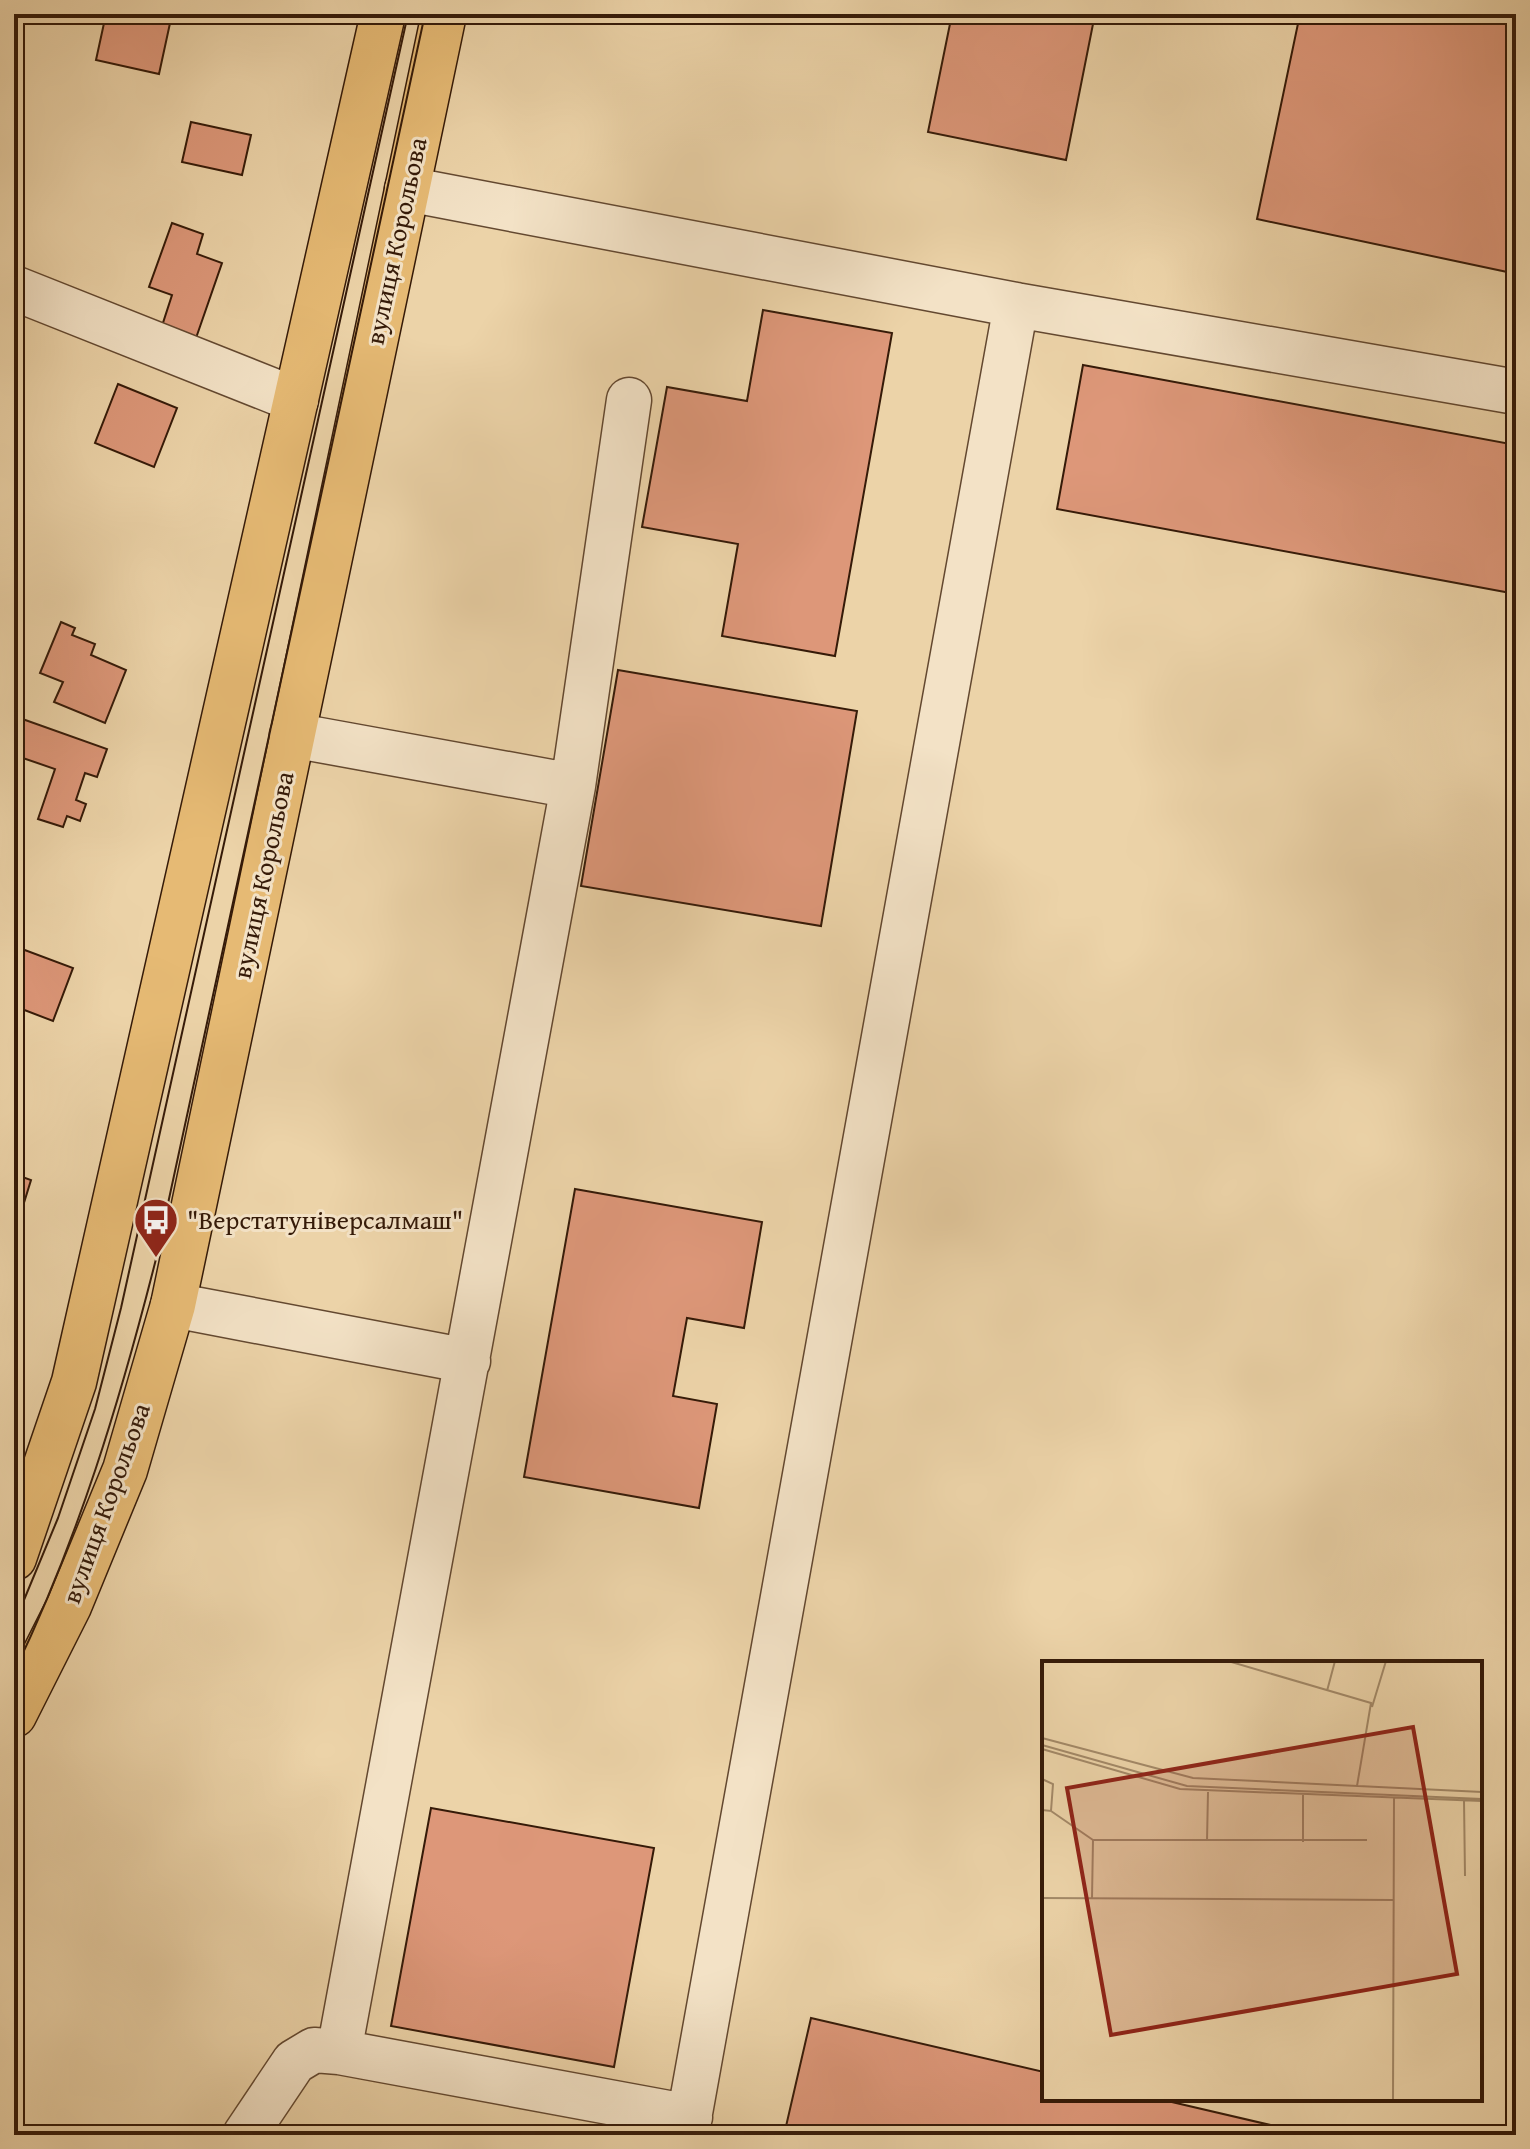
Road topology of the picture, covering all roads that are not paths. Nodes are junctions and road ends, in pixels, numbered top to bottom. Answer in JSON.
{"nodes":[{"id":1,"x":383,"y":14,"type":"edge"},
{"id":2,"x":444,"y":14,"type":"edge"},
{"id":3,"x":407,"y":189,"type":"junction"},
{"id":4,"x":14,"y":288,"type":"edge"},
{"id":5,"x":1016,"y":305,"type":"junction"},
{"id":6,"x":1516,"y":392,"type":"edge"},
{"id":7,"x":296,"y":400,"type":"junction"},
{"id":8,"x":629,"y":400,"type":"dead end"},
{"id":9,"x":292,"y":735,"type":"junction"},
{"id":10,"x":573,"y":786,"type":"junction"},
{"id":11,"x":173,"y":1305,"type":"junction"},
{"id":12,"x":468,"y":1361,"type":"junction"},
{"id":13,"x":14,"y":1558,"type":"edge"},
{"id":14,"x":14,"y":1715,"type":"edge"},
{"id":15,"x":339,"y":2052,"type":"junction"},
{"id":16,"x":688,"y":2126,"type":"edge"},
{"id":17,"x":245,"y":2135,"type":"edge"}],
"edges":[{"from":1,"to":7,"type":"main road"},
{"from":2,"to":3,"type":"main road","name":"вулиця Корольова"},
{"from":3,"to":5,"type":"street"},
{"from":3,"to":9,"type":"main road","name":"вулиця Корольова"},
{"from":4,"to":7,"type":"street"},
{"from":5,"to":6,"type":"street"},
{"from":5,"to":16,"type":"street"},
{"from":7,"to":13,"type":"main road"},
{"from":8,"to":10,"type":"street"},
{"from":9,"to":10,"type":"street"},
{"from":9,"to":11,"type":"main road","name":"вулиця Корольова"},
{"from":10,"to":12,"type":"street"},
{"from":11,"to":12,"type":"street"},
{"from":11,"to":14,"type":"main road","name":"вулиця Корольова"},
{"from":12,"to":15,"type":"street"},
{"from":15,"to":16,"type":"street"},
{"from":15,"to":17,"type":"street"}]}
